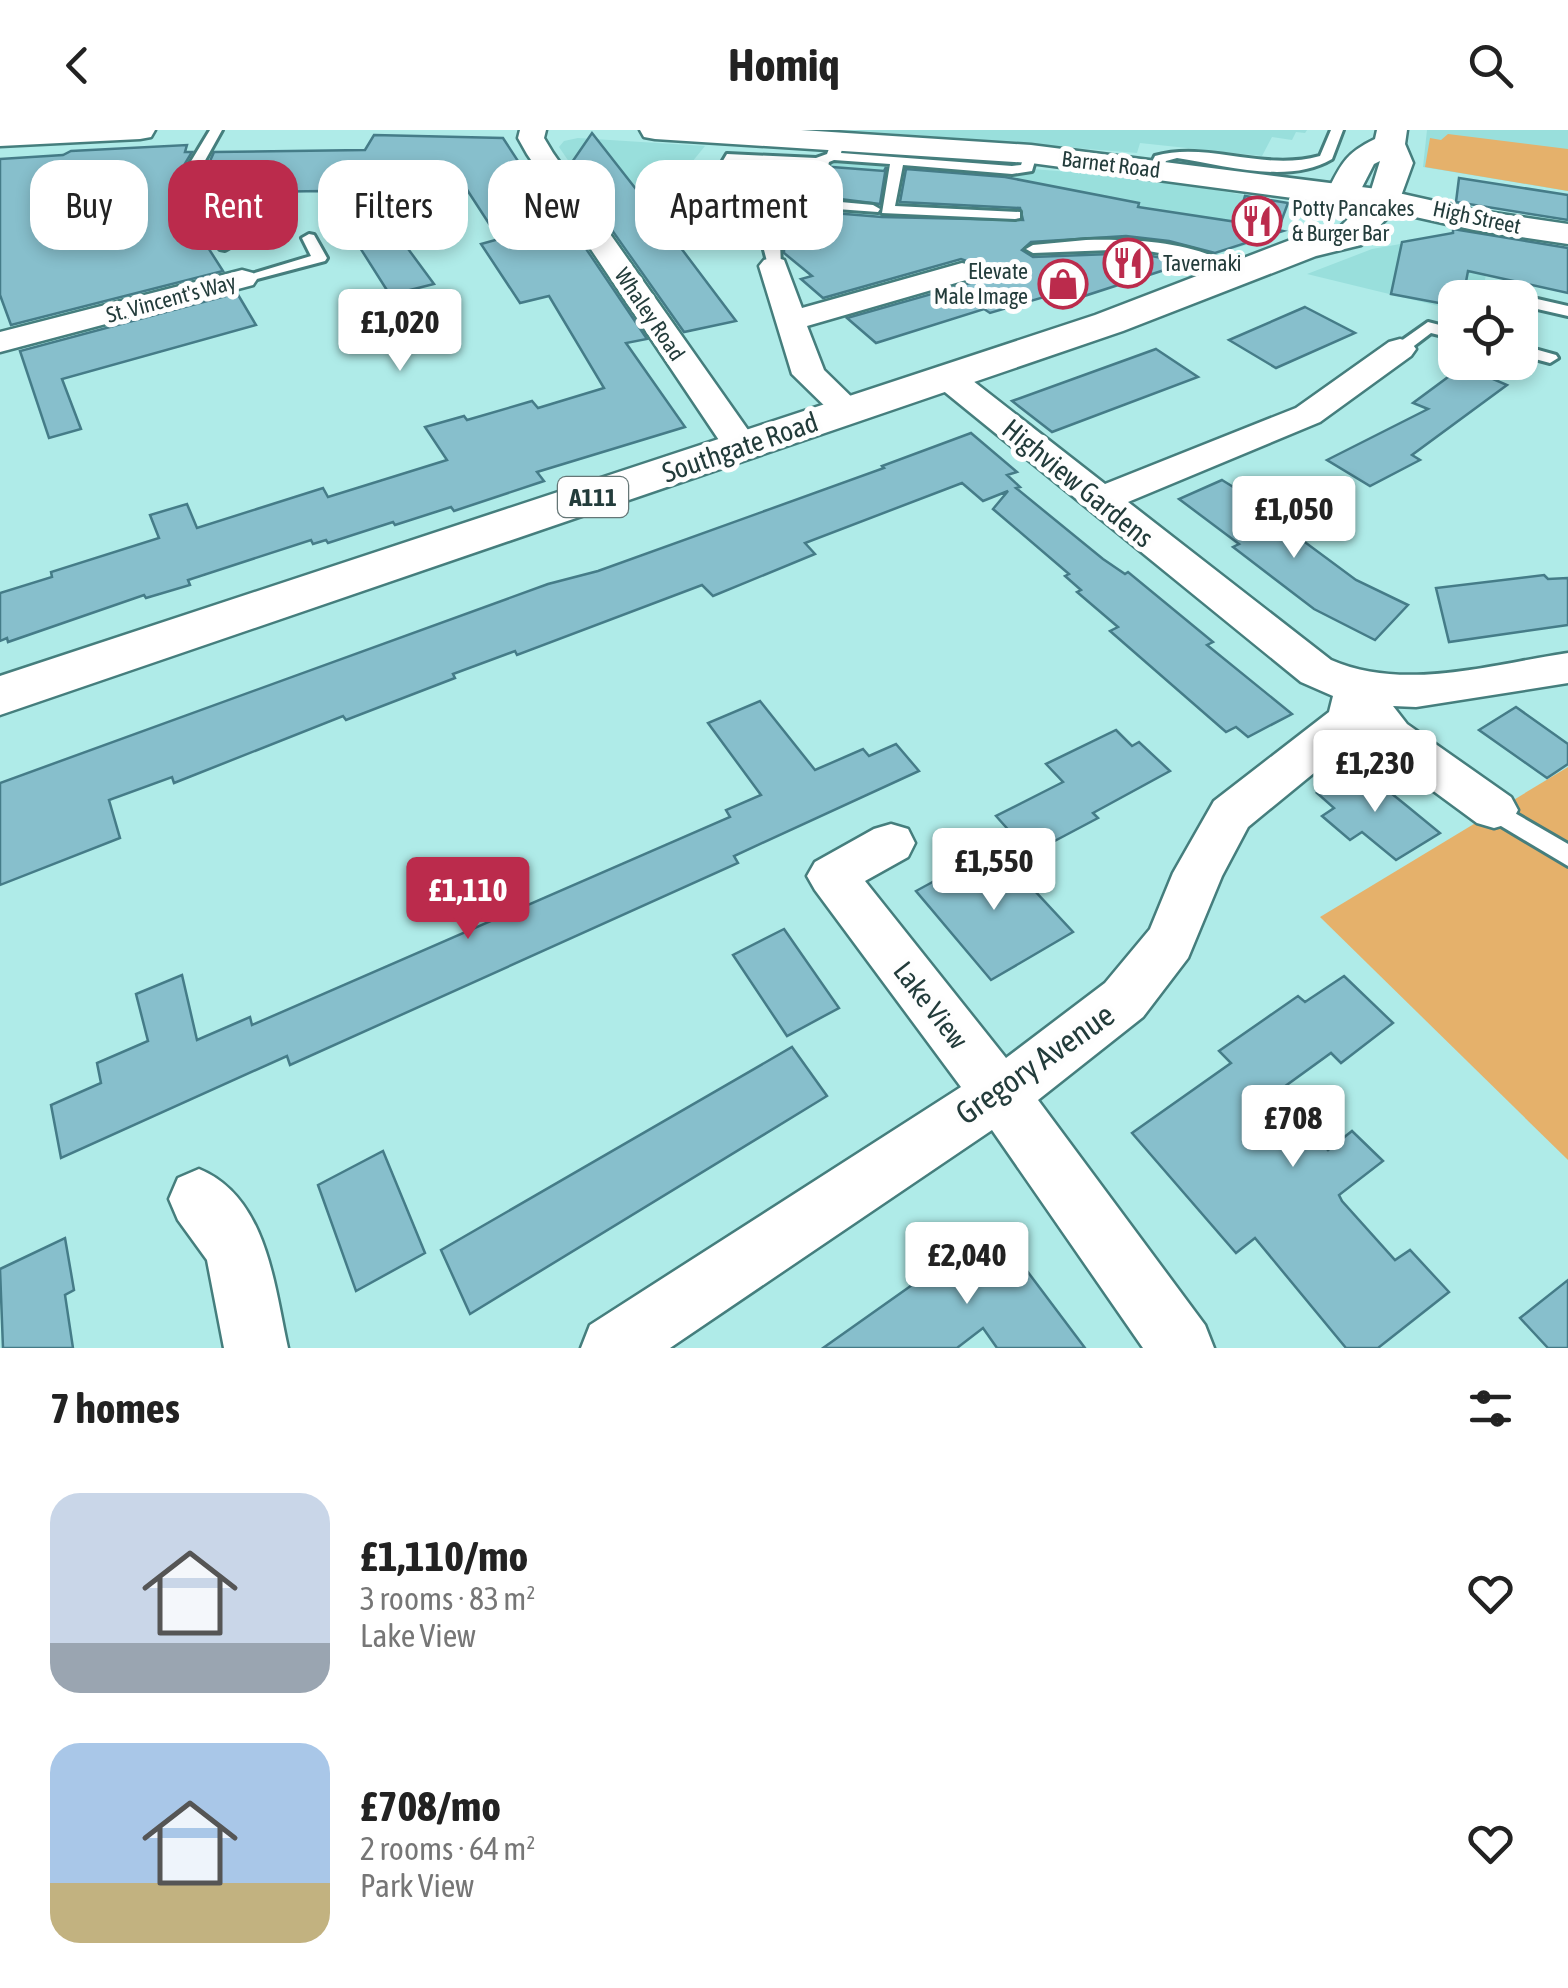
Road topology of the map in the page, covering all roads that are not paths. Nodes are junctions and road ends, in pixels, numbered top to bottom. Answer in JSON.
{"nodes":[{"id":1,"x":140,"y":130,"type":"edge"},
{"id":2,"x":216,"y":130,"type":"edge"},
{"id":3,"x":534,"y":130,"type":"edge"},
{"id":4,"x":655,"y":130,"type":"edge"},
{"id":5,"x":1337,"y":130,"type":"edge"},
{"id":6,"x":746,"y":133,"type":"edge"},
{"id":7,"x":16,"y":134,"type":"edge"},
{"id":8,"x":1390,"y":137,"type":"edge"},
{"id":9,"x":832,"y":153,"type":"junction"},
{"id":10,"x":1031,"y":154,"type":"junction"},
{"id":11,"x":199,"y":160,"type":"edge"},
{"id":12,"x":730,"y":160,"type":"edge"},
{"id":13,"x":897,"y":162,"type":"junction"},
{"id":14,"x":1156,"y":169,"type":"junction"},
{"id":15,"x":1343,"y":194,"type":"junction"},
{"id":16,"x":1385,"y":200,"type":"junction"},
{"id":17,"x":873,"y":209,"type":"dead end"},
{"id":18,"x":1015,"y":216,"type":"dead end"},
{"id":19,"x":1474,"y":220,"type":"junction"},
{"id":20,"x":1568,"y":234,"type":"edge"},
{"id":21,"x":309,"y":238,"type":"dead end"},
{"id":22,"x":1349,"y":238,"type":"junction"},
{"id":23,"x":1306,"y":246,"type":"junction"},
{"id":24,"x":1033,"y":249,"type":"dead end"},
{"id":25,"x":771,"y":250,"type":"edge"},
{"id":26,"x":774,"y":266,"type":"joint"},
{"id":27,"x":962,"y":272,"type":"dead end"},
{"id":28,"x":1236,"y":274,"type":"junction"},
{"id":29,"x":242,"y":280,"type":"joint"},
{"id":30,"x":1538,"y":304,"type":"edge"},
{"id":31,"x":1568,"y":310,"type":"edge"},
{"id":32,"x":790,"y":321,"type":"junction"},
{"id":33,"x":1438,"y":329,"type":"edge"},
{"id":34,"x":0,"y":342,"type":"edge"},
{"id":35,"x":1400,"y":348,"type":"joint"},
{"id":36,"x":1538,"y":355,"type":"edge"},
{"id":37,"x":1550,"y":358,"type":"dead end"},
{"id":38,"x":946,"y":377,"type":"junction"},
{"id":39,"x":848,"y":410,"type":"junction"},
{"id":40,"x":742,"y":447,"type":"junction"},
{"id":41,"x":1099,"y":500,"type":"junction"},
{"id":42,"x":1568,"y":668,"type":"edge"},
{"id":43,"x":1357,"y":689,"type":"junction"},
{"id":44,"x":0,"y":696,"type":"edge"},
{"id":45,"x":1494,"y":810,"type":"joint"},
{"id":46,"x":891,"y":843,"type":"dead end"},
{"id":47,"x":1568,"y":856,"type":"edge"},
{"id":48,"x":998,"y":1091,"type":"junction"},
{"id":49,"x":200,"y":1199,"type":"dead end"},
{"id":50,"x":256,"y":1348,"type":"edge"},
{"id":51,"x":613,"y":1348,"type":"edge"},
{"id":52,"x":1182,"y":1348,"type":"edge"}],
"edges":[{"from":1,"to":7,"type":"main road"},
{"from":2,"to":11,"type":"lane"},
{"from":3,"to":40,"type":"street","name":"Whaley Road"},
{"from":4,"to":6,"type":"main road","name":"Barnet Road"},
{"from":5,"to":14,"type":"lane"},
{"from":6,"to":9,"type":"main road","name":"Barnet Road"},
{"from":8,"to":15,"type":"main road"},
{"from":8,"to":16,"type":"main road"},
{"from":9,"to":10,"type":"main road","name":"Barnet Road"},
{"from":9,"to":12,"type":"lane"},
{"from":9,"to":13,"type":"lane"},
{"from":9,"to":17,"type":"lane"},
{"from":10,"to":13,"type":"lane"},
{"from":10,"to":14,"type":"main road","name":"Barnet Road"},
{"from":13,"to":18,"type":"lane"},
{"from":14,"to":15,"type":"main road","name":"Barnet Road"},
{"from":15,"to":16,"type":"main road","name":"Barnet Road"},
{"from":15,"to":23,"type":"main road"},
{"from":16,"to":19,"type":"main road","name":"High Street"},
{"from":16,"to":22,"type":"main road"},
{"from":19,"to":20,"type":"main road","name":"High Street"},
{"from":19,"to":22,"type":"main road","name":"Southgate Road"},
{"from":21,"to":29,"type":"lane","name":"St. Vincent's Way"},
{"from":22,"to":23,"type":"main road","name":"Southgate Road","number":"A111"},
{"from":23,"to":28,"type":"main road","name":"Southgate Road","number":"A111"},
{"from":24,"to":28,"type":"lane"},
{"from":25,"to":26,"type":"lane"},
{"from":26,"to":32,"type":"street"},
{"from":27,"to":32,"type":"street"},
{"from":28,"to":38,"type":"main road","name":"Southgate Road","number":"A111"},
{"from":29,"to":34,"type":"street","name":"St. Vincent's Way"},
{"from":30,"to":31,"type":"lane"},
{"from":32,"to":39,"type":"street"},
{"from":33,"to":35,"type":"lane"},
{"from":35,"to":41,"type":"street"},
{"from":36,"to":37,"type":"lane"},
{"from":38,"to":39,"type":"main road","name":"Southgate Road","number":"A111"},
{"from":38,"to":41,"type":"street","name":"Highview Gardens"},
{"from":39,"to":40,"type":"main road","name":"Southgate Road","number":"A111"},
{"from":40,"to":44,"type":"main road","name":"Southgate Road","number":"A111"},
{"from":41,"to":43,"type":"street","name":"Highview Gardens"},
{"from":42,"to":43,"type":"street","name":"Highview Gardens"},
{"from":43,"to":45,"type":"street","name":"Highview Gardens"},
{"from":43,"to":48,"type":"street","name":"Gregory Avenue"},
{"from":45,"to":47,"type":"lane"},
{"from":46,"to":48,"type":"street","name":"Lake View"},
{"from":48,"to":51,"type":"street","name":"Gregory Avenue"},
{"from":48,"to":52,"type":"street"},
{"from":49,"to":50,"type":"street"}]}
